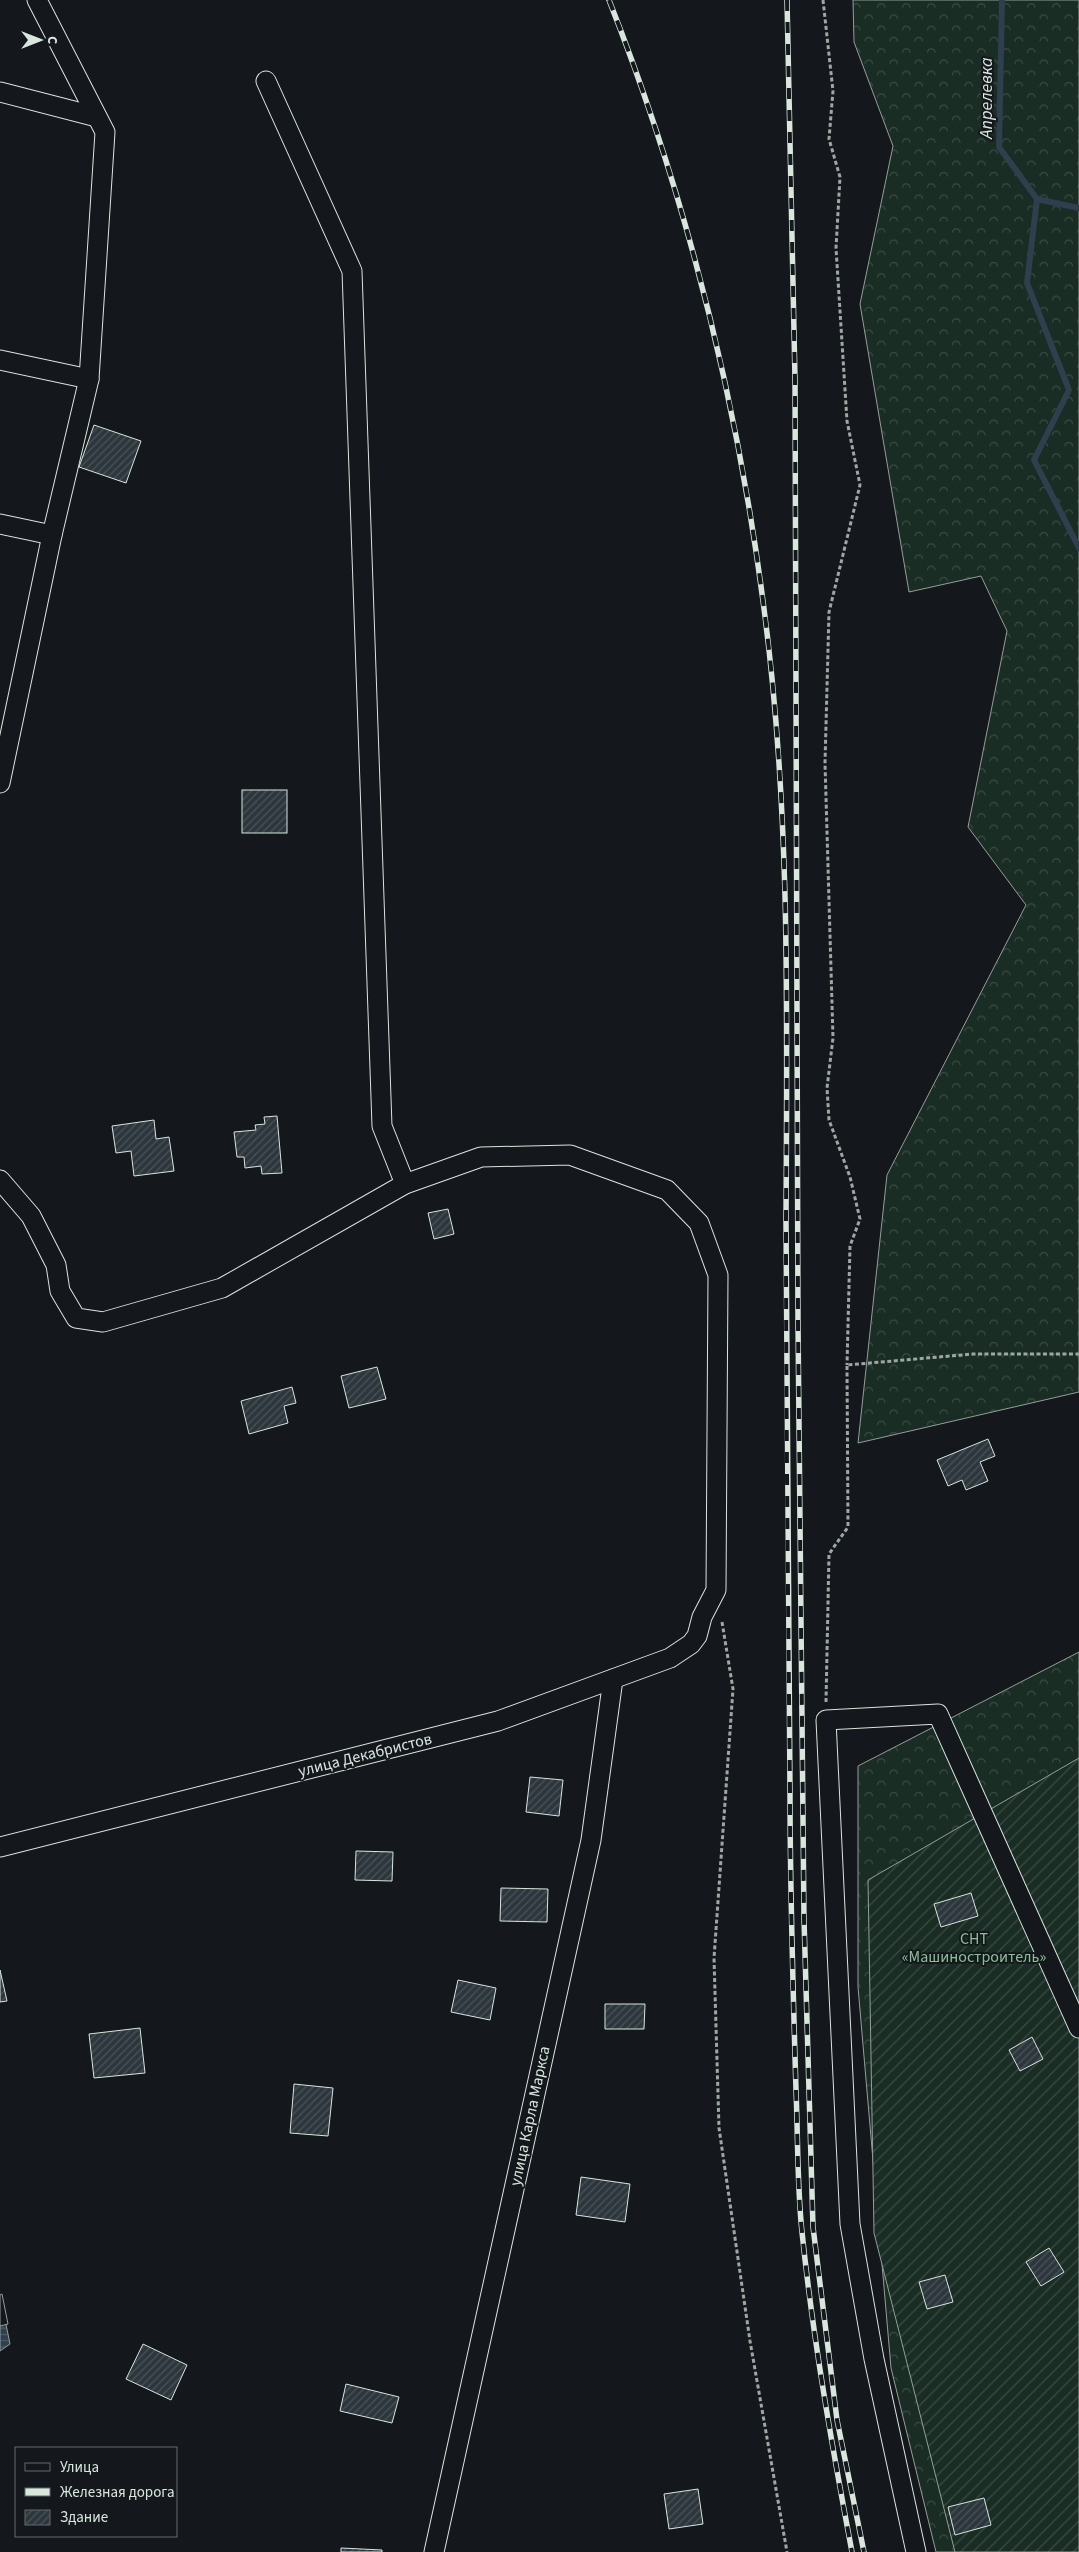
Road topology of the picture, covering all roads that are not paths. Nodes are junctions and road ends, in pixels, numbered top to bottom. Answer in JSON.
{"nodes":[{"id":1,"x":37,"y":0,"type":"edge"},
{"id":2,"x":266,"y":81,"type":"dead end"},
{"id":3,"x":0,"y":92,"type":"edge"},
{"id":4,"x":97,"y":117,"type":"junction"},
{"id":5,"x":0,"y":360,"type":"edge"},
{"id":6,"x":89,"y":379,"type":"junction"},
{"id":7,"x":0,"y":524,"type":"edge"},
{"id":8,"x":52,"y":535,"type":"junction"},
{"id":9,"x":0,"y":783,"type":"edge"},
{"id":10,"x":0,"y":1180,"type":"edge"},
{"id":11,"x":405,"y":1184,"type":"junction"},
{"id":12,"x":613,"y":1679,"type":"junction"},
{"id":13,"x":0,"y":1847,"type":"edge"},
{"id":14,"x":1079,"y":2028,"type":"edge"},
{"id":15,"x":434,"y":2552,"type":"edge"},
{"id":16,"x":916,"y":2552,"type":"edge"}],
"edges":[{"from":1,"to":4,"type":"street"},
{"from":2,"to":11,"type":"street"},
{"from":3,"to":4,"type":"street"},
{"from":4,"to":6,"type":"street"},
{"from":5,"to":6,"type":"street"},
{"from":6,"to":8,"type":"street"},
{"from":7,"to":8,"type":"street"},
{"from":8,"to":9,"type":"street"},
{"from":10,"to":11,"type":"street"},
{"from":11,"to":12,"type":"street","name":"улица Декабристов"},
{"from":12,"to":13,"type":"street","name":"улица Декабристов"},
{"from":12,"to":15,"type":"street","name":"улица Карла Маркса"},
{"from":14,"to":16,"type":"street"}]}
